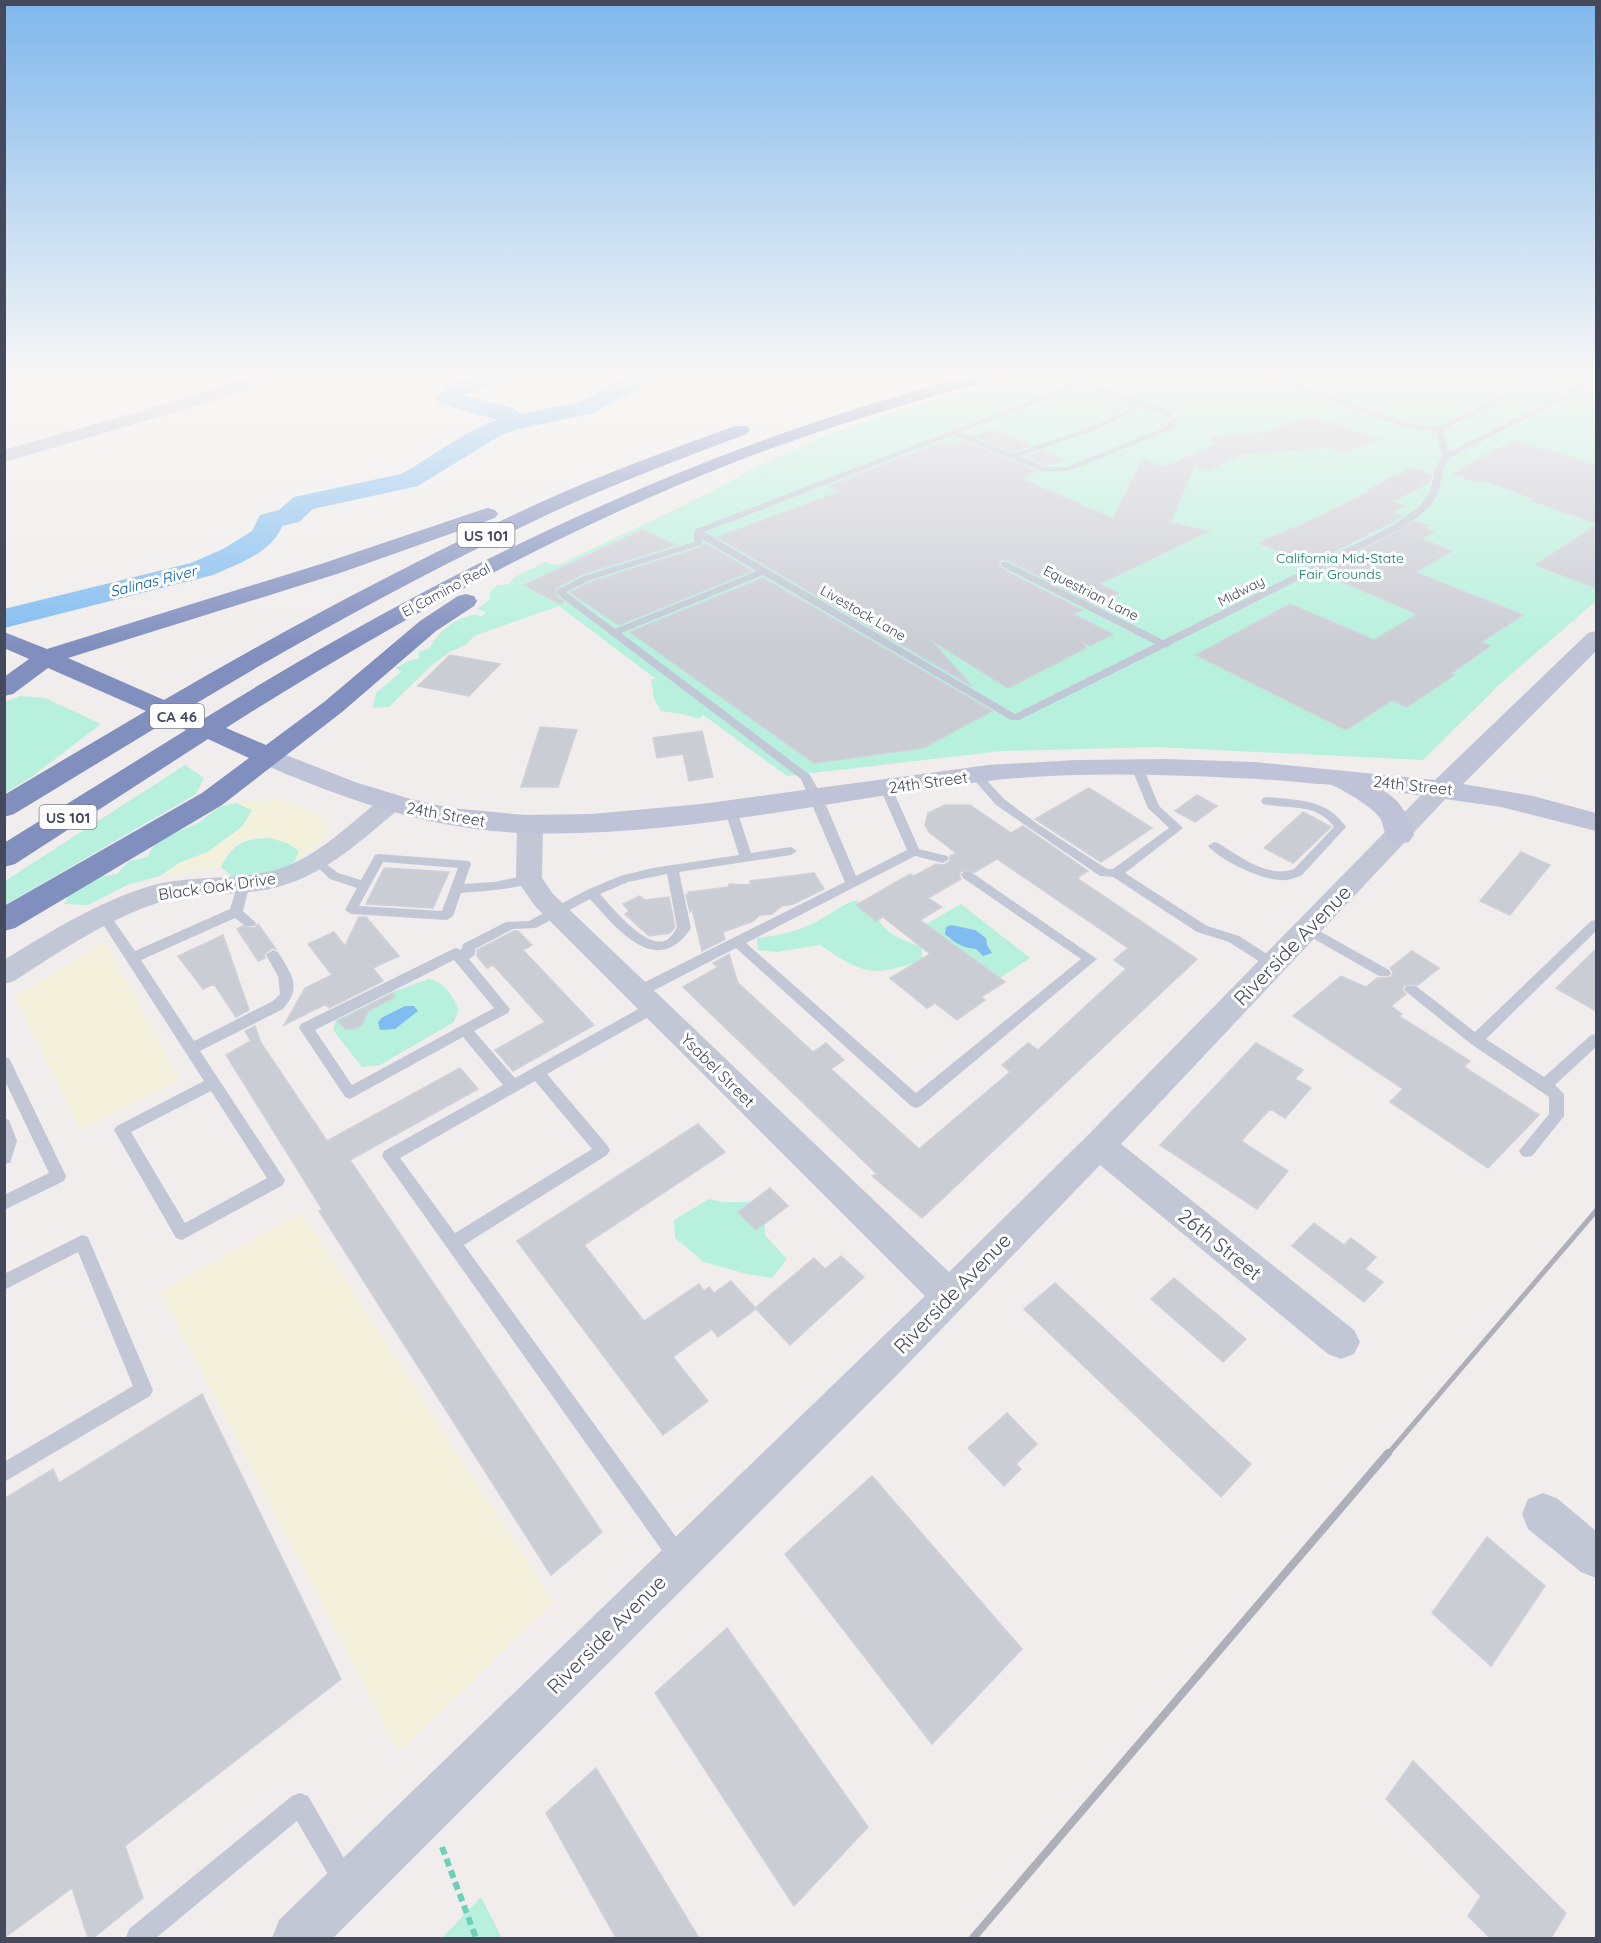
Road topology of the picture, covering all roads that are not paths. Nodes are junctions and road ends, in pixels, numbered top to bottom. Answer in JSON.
{"nodes":[{"id":1,"x":627,"y":466,"type":"edge"},
{"id":2,"x":666,"y":466,"type":"edge"},
{"id":3,"x":692,"y":466,"type":"edge"},
{"id":4,"x":698,"y":466,"type":"edge"},
{"id":5,"x":867,"y":466,"type":"edge"},
{"id":6,"x":1036,"y":466,"type":"edge"},
{"id":7,"x":1076,"y":466,"type":"edge"},
{"id":8,"x":1440,"y":466,"type":"edge"},
{"id":9,"x":697,"y":532,"type":"junction"},
{"id":10,"x":1004,"y":564,"type":"dead end"},
{"id":11,"x":764,"y":571,"type":"junction"},
{"id":12,"x":614,"y":633,"type":"junction"},
{"id":13,"x":1596,"y":638,"type":"edge"},
{"id":14,"x":4,"y":639,"type":"edge"},
{"id":15,"x":1165,"y":645,"type":"junction"},
{"id":16,"x":47,"y":657,"type":"junction"},
{"id":17,"x":4,"y":688,"type":"edge"},
{"id":18,"x":1015,"y":718,"type":"joint"},
{"id":19,"x":268,"y":756,"type":"junction"},
{"id":20,"x":1137,"y":767,"type":"junction"},
{"id":21,"x":976,"y":775,"type":"junction"},
{"id":22,"x":1324,"y":776,"type":"junction"},
{"id":23,"x":1443,"y":787,"type":"junction"},
{"id":24,"x":886,"y":788,"type":"junction"},
{"id":25,"x":817,"y":798,"type":"junction"},
{"id":26,"x":1266,"y":801,"type":"dead end"},
{"id":27,"x":390,"y":804,"type":"junction"},
{"id":28,"x":4,"y":808,"type":"edge"},
{"id":29,"x":731,"y":811,"type":"junction"},
{"id":30,"x":1596,"y":822,"type":"edge"},
{"id":31,"x":530,"y":825,"type":"junction"},
{"id":32,"x":1399,"y":835,"type":"junction"},
{"id":33,"x":1214,"y":846,"type":"dead end"},
{"id":34,"x":791,"y":850,"type":"dead end"},
{"id":35,"x":914,"y":852,"type":"junction"},
{"id":36,"x":4,"y":857,"type":"edge"},
{"id":37,"x":746,"y":858,"type":"junction"},
{"id":38,"x":943,"y":859,"type":"dead end"},
{"id":39,"x":317,"y":861,"type":"junction"},
{"id":40,"x":672,"y":869,"type":"junction"},
{"id":41,"x":1116,"y":873,"type":"junction"},
{"id":42,"x":967,"y":875,"type":"dead end"},
{"id":43,"x":530,"y":879,"type":"junction"},
{"id":44,"x":244,"y":883,"type":"junction"},
{"id":45,"x":852,"y":883,"type":"junction"},
{"id":46,"x":367,"y":888,"type":"junction"},
{"id":47,"x":455,"y":892,"type":"junction"},
{"id":48,"x":591,"y":892,"type":"junction"},
{"id":49,"x":440,"y":893,"type":"dead end"},
{"id":50,"x":236,"y":912,"type":"junction"},
{"id":51,"x":103,"y":915,"type":"junction"},
{"id":52,"x":544,"y":918,"type":"junction"},
{"id":53,"x":4,"y":920,"type":"edge"},
{"id":54,"x":250,"y":923,"type":"dead end"},
{"id":55,"x":1596,"y":924,"type":"edge"},
{"id":56,"x":1307,"y":929,"type":"junction"},
{"id":57,"x":525,"y":938,"type":"dead end"},
{"id":58,"x":737,"y":942,"type":"junction"},
{"id":59,"x":273,"y":955,"type":"dead end"},
{"id":60,"x":132,"y":958,"type":"junction"},
{"id":61,"x":470,"y":958,"type":"junction"},
{"id":62,"x":1274,"y":963,"type":"junction"},
{"id":63,"x":1384,"y":973,"type":"dead end"},
{"id":64,"x":4,"y":974,"type":"edge"},
{"id":65,"x":1411,"y":990,"type":"dead end"},
{"id":66,"x":646,"y":999,"type":"junction"},
{"id":67,"x":465,"y":1030,"type":"junction"},
{"id":68,"x":1596,"y":1039,"type":"edge"},
{"id":69,"x":1476,"y":1040,"type":"junction"},
{"id":70,"x":191,"y":1049,"type":"junction"},
{"id":71,"x":4,"y":1062,"type":"edge"},
{"id":72,"x":537,"y":1073,"type":"junction"},
{"id":73,"x":213,"y":1083,"type":"junction"},
{"id":74,"x":1545,"y":1085,"type":"junction"},
{"id":75,"x":514,"y":1087,"type":"junction"},
{"id":76,"x":4,"y":1124,"type":"edge"},
{"id":77,"x":1099,"y":1145,"type":"junction"},
{"id":78,"x":1527,"y":1150,"type":"dead end"},
{"id":79,"x":4,"y":1158,"type":"edge"},
{"id":80,"x":4,"y":1203,"type":"edge"},
{"id":81,"x":453,"y":1243,"type":"junction"},
{"id":82,"x":4,"y":1283,"type":"edge"},
{"id":83,"x":948,"y":1295,"type":"junction"},
{"id":84,"x":1341,"y":1342,"type":"dead end"},
{"id":85,"x":4,"y":1473,"type":"edge"},
{"id":86,"x":1543,"y":1514,"type":"dead end"},
{"id":87,"x":1596,"y":1557,"type":"edge"},
{"id":88,"x":681,"y":1561,"type":"junction"},
{"id":89,"x":348,"y":1887,"type":"junction"},
{"id":90,"x":138,"y":1938,"type":"edge"},
{"id":91,"x":297,"y":1938,"type":"edge"}],
"edges":[{"from":1,"to":16,"type":"highway"},
{"from":2,"to":28,"type":"highway","name":"El Camino Real","number":"US 101"},
{"from":3,"to":36,"type":"highway","name":"El Camino Real","number":"US 101"},
{"from":4,"to":19,"type":"highway"},
{"from":5,"to":9,"type":"lane"},
{"from":6,"to":7,"type":"lane"},
{"from":8,"to":15,"type":"lane","name":"Midway"},
{"from":9,"to":11,"type":"lane","name":"Livestock Lane"},
{"from":9,"to":12,"type":"lane"},
{"from":10,"to":15,"type":"lane","name":"Equestrian Lane"},
{"from":11,"to":12,"type":"lane"},
{"from":11,"to":18,"type":"lane","name":"Livestock Lane"},
{"from":12,"to":25,"type":"lane"},
{"from":13,"to":23,"type":"main road","name":"Riverside Avenue"},
{"from":14,"to":16,"type":"highway","number":"CA 46"},
{"from":15,"to":18,"type":"lane","name":"Midway"},
{"from":16,"to":17,"type":"highway"},
{"from":16,"to":19,"type":"highway","number":"CA 46"},
{"from":19,"to":27,"type":"main road","name":"24th Street"},
{"from":19,"to":53,"type":"highway"},
{"from":20,"to":21,"type":"main road","name":"24th Street"},
{"from":20,"to":22,"type":"main road","name":"24th Street"},
{"from":20,"to":41,"type":"lane"},
{"from":21,"to":24,"type":"main road","name":"24th Street"},
{"from":21,"to":41,"type":"lane"},
{"from":22,"to":23,"type":"main road","name":"24th Street"},
{"from":22,"to":32,"type":"main road"},
{"from":23,"to":30,"type":"main road","name":"24th Street"},
{"from":23,"to":32,"type":"street","name":"Riverside Avenue"},
{"from":24,"to":25,"type":"main road","name":"24th Street"},
{"from":24,"to":35,"type":"lane"},
{"from":25,"to":29,"type":"main road","name":"24th Street"},
{"from":25,"to":45,"type":"lane"},
{"from":26,"to":33,"type":"lane"},
{"from":27,"to":31,"type":"main road","name":"24th Street"},
{"from":27,"to":39,"type":"street","name":"Black Oak Drive"},
{"from":29,"to":31,"type":"main road","name":"24th Street"},
{"from":29,"to":37,"type":"lane"},
{"from":31,"to":43,"type":"street"},
{"from":32,"to":56,"type":"street","name":"Riverside Avenue"},
{"from":34,"to":37,"type":"lane"},
{"from":35,"to":38,"type":"lane"},
{"from":35,"to":45,"type":"lane"},
{"from":37,"to":40,"type":"lane"},
{"from":39,"to":44,"type":"street","name":"Black Oak Drive"},
{"from":39,"to":46,"type":"lane"},
{"from":40,"to":48,"type":"lane"},
{"from":40,"to":48,"type":"lane"},
{"from":41,"to":62,"type":"lane"},
{"from":42,"to":58,"type":"lane"},
{"from":43,"to":47,"type":"lane"},
{"from":43,"to":52,"type":"street","name":"Ysabel Street"},
{"from":44,"to":50,"type":"lane"},
{"from":44,"to":51,"type":"street","name":"Black Oak Drive"},
{"from":45,"to":58,"type":"lane"},
{"from":46,"to":47,"type":"lane"},
{"from":46,"to":47,"type":"lane"},
{"from":47,"to":49,"type":"lane"},
{"from":48,"to":52,"type":"lane"},
{"from":50,"to":54,"type":"lane"},
{"from":50,"to":60,"type":"lane"},
{"from":51,"to":60,"type":"lane"},
{"from":51,"to":64,"type":"street","name":"Black Oak Drive"},
{"from":52,"to":57,"type":"lane"},
{"from":52,"to":61,"type":"lane"},
{"from":52,"to":66,"type":"street","name":"Ysabel Street"},
{"from":55,"to":69,"type":"lane"},
{"from":56,"to":62,"type":"street","name":"Riverside Avenue"},
{"from":56,"to":63,"type":"lane"},
{"from":58,"to":66,"type":"lane"},
{"from":59,"to":70,"type":"lane"},
{"from":60,"to":70,"type":"lane"},
{"from":61,"to":67,"type":"lane"},
{"from":61,"to":67,"type":"lane"},
{"from":62,"to":77,"type":"street","name":"Riverside Avenue"},
{"from":65,"to":69,"type":"lane"},
{"from":66,"to":72,"type":"lane"},
{"from":66,"to":83,"type":"street","name":"Ysabel Street"},
{"from":67,"to":75,"type":"lane"},
{"from":68,"to":74,"type":"lane"},
{"from":69,"to":74,"type":"lane"},
{"from":70,"to":73,"type":"lane"},
{"from":71,"to":80,"type":"lane"},
{"from":72,"to":75,"type":"lane"},
{"from":72,"to":81,"type":"lane"},
{"from":73,"to":73,"type":"lane"},
{"from":74,"to":78,"type":"lane"},
{"from":75,"to":81,"type":"lane"},
{"from":76,"to":79,"type":"lane"},
{"from":77,"to":83,"type":"street","name":"Riverside Avenue"},
{"from":77,"to":84,"type":"street","name":"26th Street"},
{"from":81,"to":88,"type":"lane"},
{"from":82,"to":85,"type":"lane"},
{"from":83,"to":88,"type":"street","name":"Riverside Avenue"},
{"from":86,"to":87,"type":"street"},
{"from":88,"to":89,"type":"street","name":"Riverside Avenue"},
{"from":89,"to":90,"type":"lane"},
{"from":89,"to":91,"type":"street","name":"Riverside Avenue"}]}
